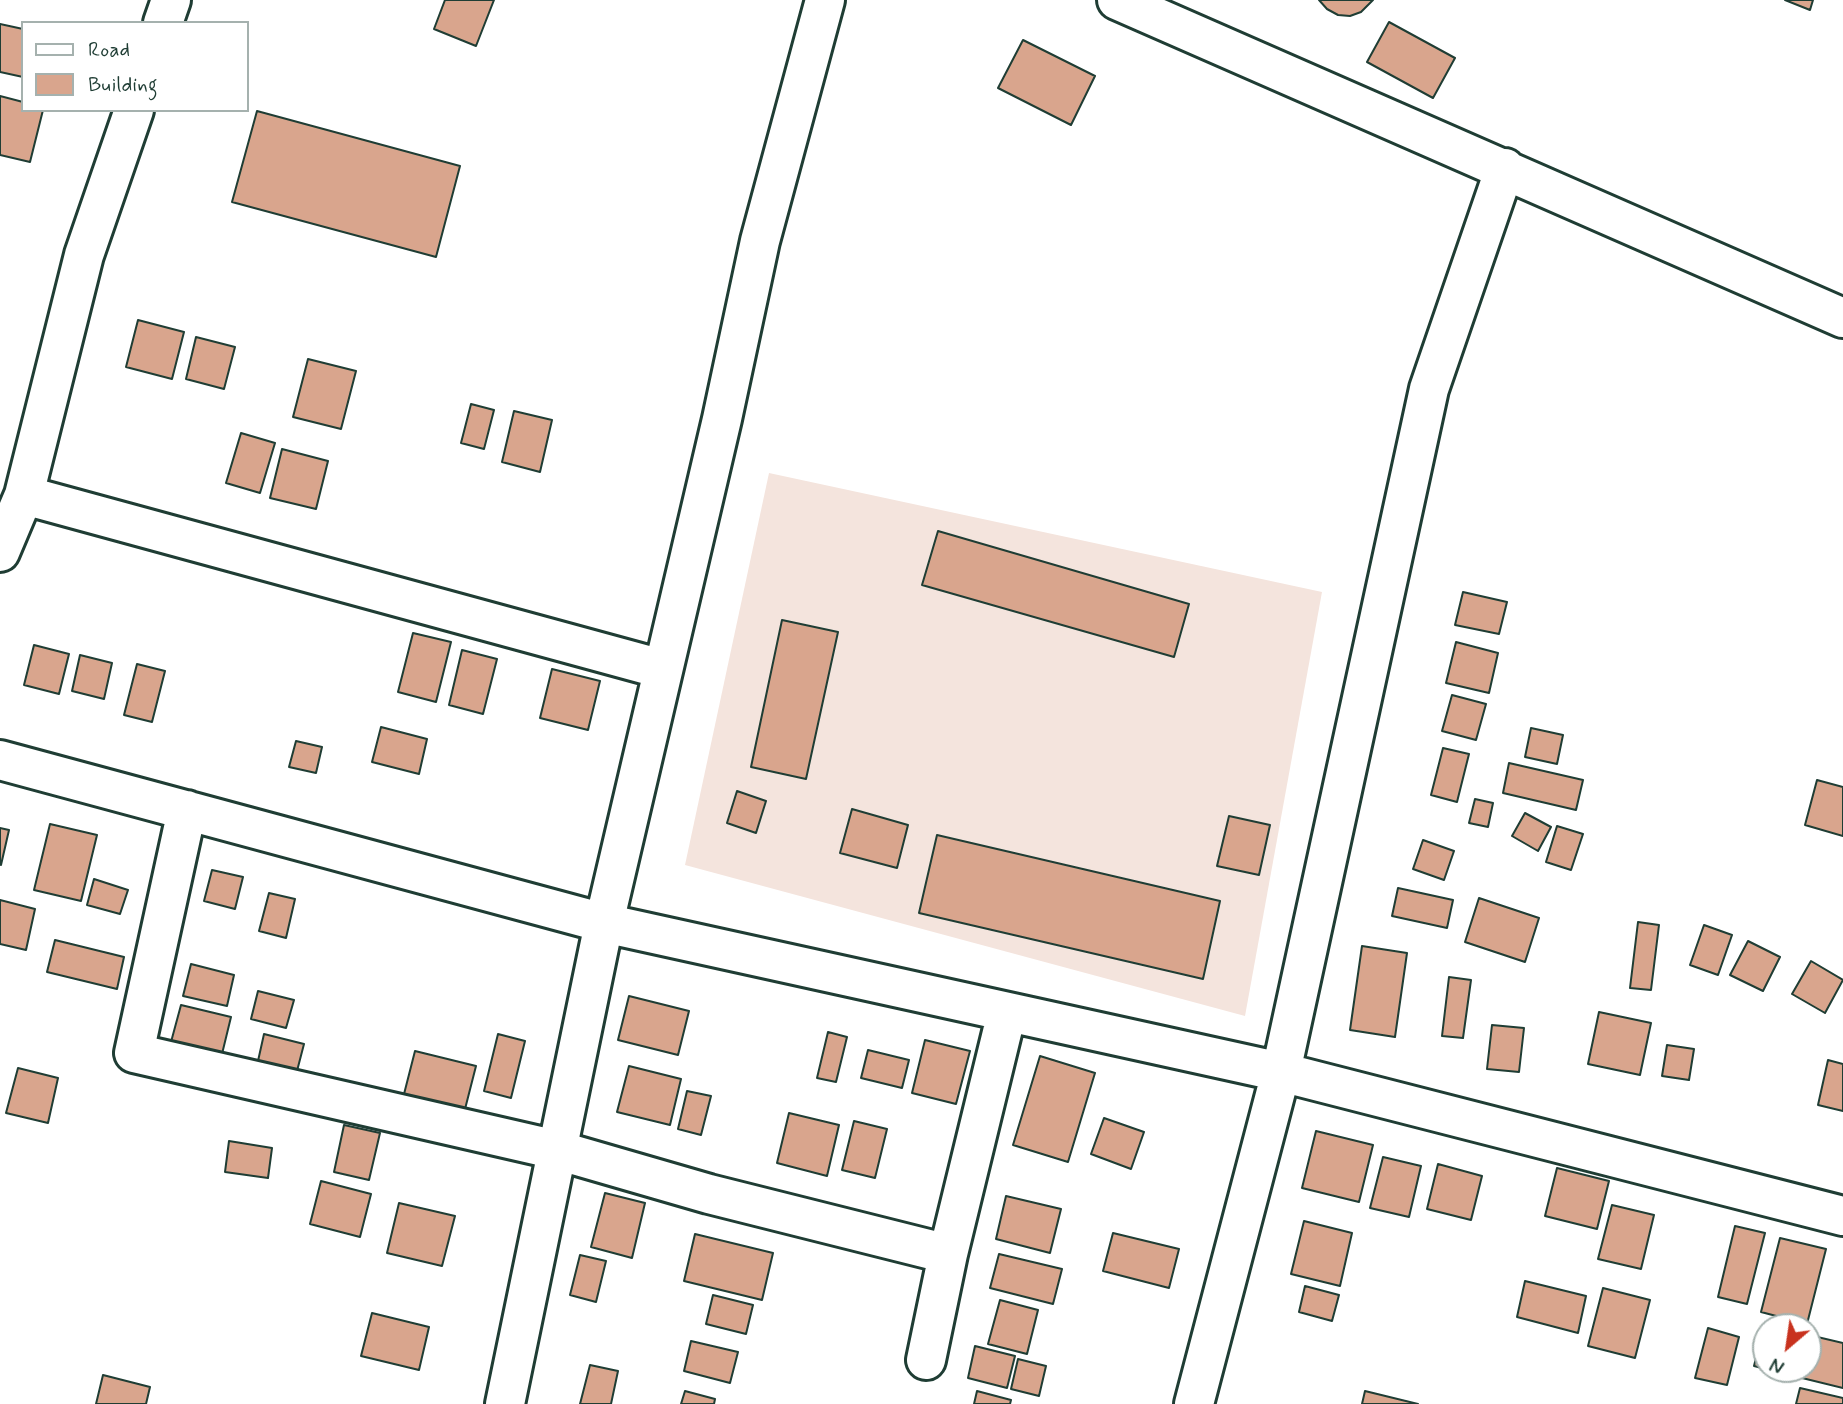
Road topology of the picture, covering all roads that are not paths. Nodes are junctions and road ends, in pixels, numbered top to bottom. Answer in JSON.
{"nodes":[{"id":1,"x":171,"y":0,"type":"edge"},
{"id":2,"x":825,"y":0,"type":"edge"},
{"id":3,"x":1117,"y":0,"type":"edge"},
{"id":4,"x":164,"y":21,"type":"edge"},
{"id":5,"x":133,"y":112,"type":"edge"},
{"id":6,"x":1505,"y":168,"type":"junction"},
{"id":7,"x":1843,"y":318,"type":"edge"},
{"id":8,"x":24,"y":495,"type":"junction"},
{"id":9,"x":0,"y":552,"type":"edge"},
{"id":10,"x":662,"y":669,"type":"junction"},
{"id":11,"x":0,"y":760,"type":"edge"},
{"id":12,"x":187,"y":810,"type":"junction"},
{"id":13,"x":604,"y":923,"type":"junction"},
{"id":14,"x":1007,"y":1012,"type":"junction"},
{"id":15,"x":1281,"y":1072,"type":"junction"},
{"id":16,"x":557,"y":1150,"type":"junction"},
{"id":17,"x":1843,"y":1216,"type":"edge"},
{"id":18,"x":948,"y":1254,"type":"junction"},
{"id":19,"x":926,"y":1360,"type":"dead end"},
{"id":20,"x":505,"y":1404,"type":"edge"},
{"id":21,"x":1194,"y":1404,"type":"edge"}],
"edges":[{"from":1,"to":4,"type":"street"},
{"from":2,"to":10,"type":"street"},
{"from":3,"to":6,"type":"street"},
{"from":5,"to":8,"type":"street"},
{"from":6,"to":7,"type":"street"},
{"from":6,"to":15,"type":"street"},
{"from":8,"to":9,"type":"street"},
{"from":8,"to":10,"type":"street"},
{"from":10,"to":13,"type":"street"},
{"from":11,"to":12,"type":"street"},
{"from":12,"to":13,"type":"street"},
{"from":12,"to":16,"type":"street"},
{"from":13,"to":14,"type":"street"},
{"from":13,"to":16,"type":"street"},
{"from":14,"to":15,"type":"street"},
{"from":14,"to":18,"type":"street"},
{"from":15,"to":17,"type":"street"},
{"from":15,"to":21,"type":"street"},
{"from":16,"to":18,"type":"street"},
{"from":16,"to":20,"type":"street"},
{"from":18,"to":19,"type":"street"}]}
